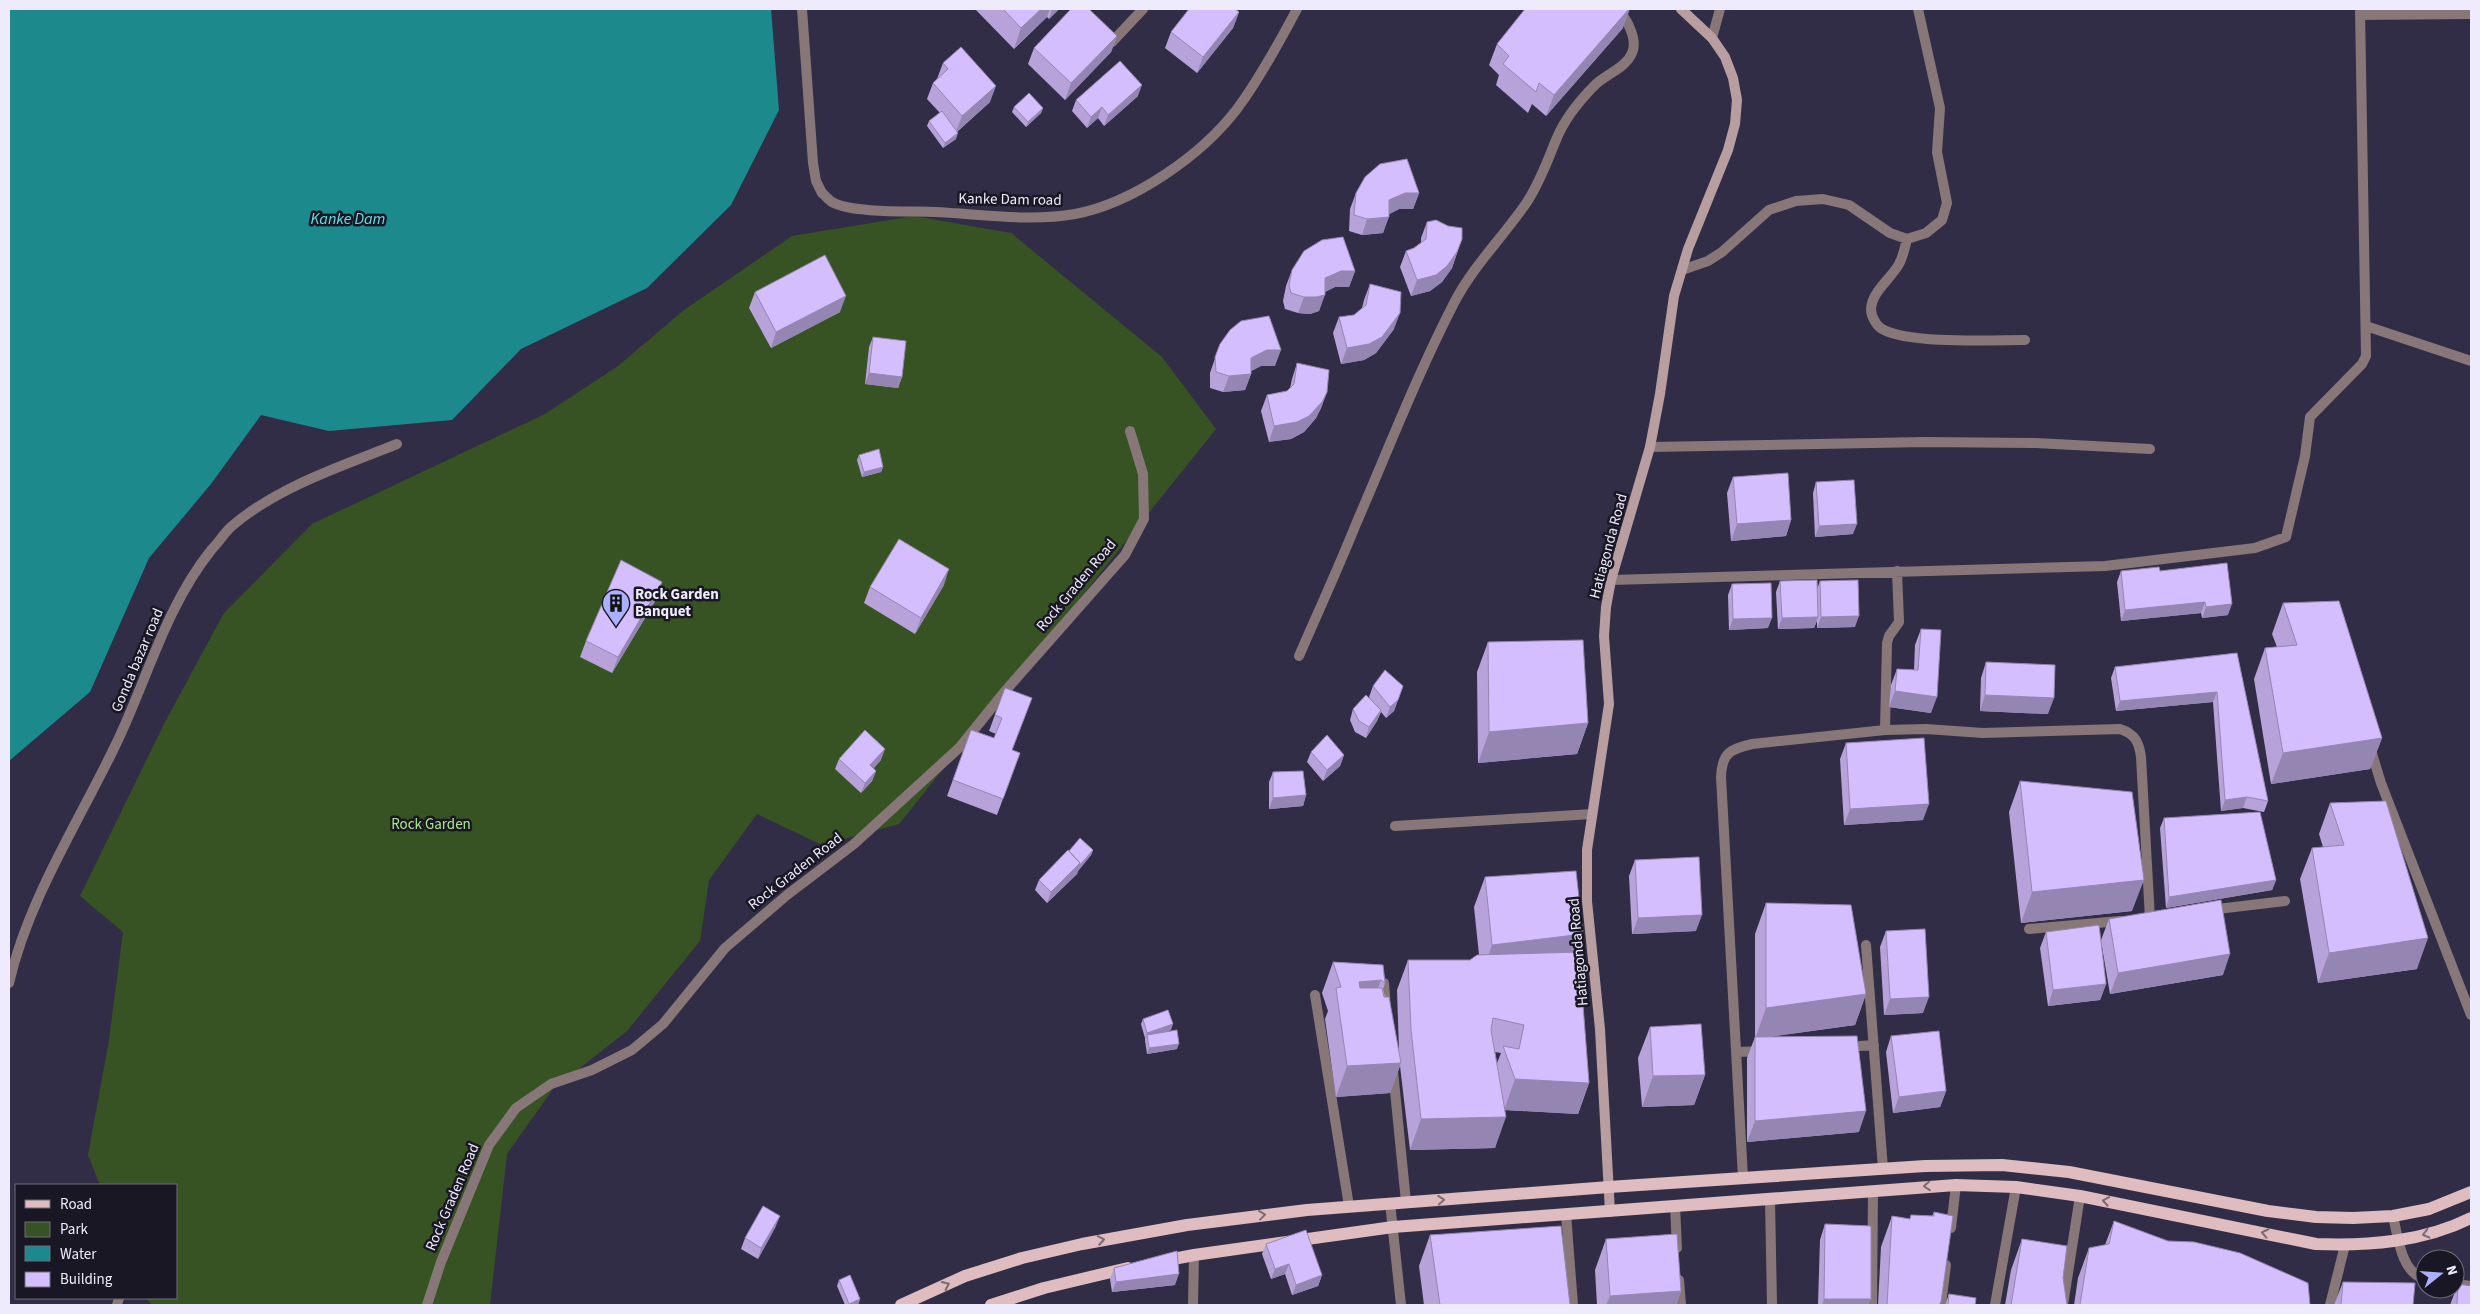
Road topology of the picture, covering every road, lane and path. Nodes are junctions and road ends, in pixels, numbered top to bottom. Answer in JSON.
{"nodes":[{"id":1,"x":802,"y":9,"type":"edge"},
{"id":2,"x":1143,"y":9,"type":"edge"},
{"id":3,"x":1297,"y":9,"type":"edge"},
{"id":4,"x":1617,"y":9,"type":"edge"},
{"id":5,"x":1681,"y":9,"type":"edge"},
{"id":6,"x":1720,"y":9,"type":"edge"},
{"id":7,"x":1918,"y":9,"type":"edge"},
{"id":8,"x":2360,"y":12,"type":"edge"},
{"id":9,"x":2471,"y":14,"type":"edge"},
{"id":10,"x":1712,"y":38,"type":"junction"},
{"id":11,"x":1112,"y":42,"type":"edge"},
{"id":12,"x":1907,"y":239,"type":"junction"},
{"id":13,"x":1682,"y":270,"type":"junction"},
{"id":14,"x":2366,"y":326,"type":"junction"},
{"id":15,"x":2025,"y":340,"type":"dead end"},
{"id":16,"x":2471,"y":361,"type":"edge"},
{"id":17,"x":1130,"y":431,"type":"dead end"},
{"id":18,"x":397,"y":444,"type":"dead end"},
{"id":19,"x":1650,"y":447,"type":"junction"},
{"id":20,"x":2150,"y":449,"type":"dead end"},
{"id":21,"x":1897,"y":571,"type":"junction"},
{"id":22,"x":1611,"y":580,"type":"junction"},
{"id":23,"x":1299,"y":656,"type":"dead end"},
{"id":24,"x":1885,"y":730,"type":"junction"},
{"id":25,"x":2366,"y":736,"type":"edge"},
{"id":26,"x":1592,"y":814,"type":"junction"},
{"id":27,"x":1396,"y":826,"type":"dead end"},
{"id":28,"x":2285,"y":901,"type":"dead end"},
{"id":29,"x":2198,"y":912,"type":"edge"},
{"id":30,"x":2029,"y":929,"type":"dead end"},
{"id":31,"x":1866,"y":945,"type":"dead end"},
{"id":32,"x":9,"y":983,"type":"edge"},
{"id":33,"x":1384,"y":983,"type":"edge"},
{"id":34,"x":1315,"y":995,"type":"dead end"},
{"id":35,"x":2471,"y":1015,"type":"edge"},
{"id":36,"x":1388,"y":1021,"type":"edge"},
{"id":37,"x":1874,"y":1045,"type":"junction"},
{"id":38,"x":1835,"y":1047,"type":"edge"},
{"id":39,"x":1776,"y":1050,"type":"edge"},
{"id":40,"x":1737,"y":1052,"type":"junction"},
{"id":41,"x":1391,"y":1059,"type":"edge"},
{"id":42,"x":1883,"y":1169,"type":"junction"},
{"id":43,"x":1743,"y":1178,"type":"junction"},
{"id":44,"x":1956,"y":1185,"type":"junction"},
{"id":45,"x":1610,"y":1187,"type":"junction"},
{"id":46,"x":2016,"y":1187,"type":"junction"},
{"id":47,"x":1873,"y":1192,"type":"junction"},
{"id":48,"x":2471,"y":1192,"type":"edge"},
{"id":49,"x":2080,"y":1196,"type":"junction"},
{"id":50,"x":1770,"y":1199,"type":"junction"},
{"id":51,"x":1406,"y":1202,"type":"junction"},
{"id":52,"x":1390,"y":1203,"type":"junction"},
{"id":53,"x":1349,"y":1206,"type":"junction"},
{"id":54,"x":1675,"y":1206,"type":"junction"},
{"id":55,"x":1610,"y":1212,"type":"junction"},
{"id":56,"x":1566,"y":1214,"type":"junction"},
{"id":57,"x":2392,"y":1216,"type":"junction"},
{"id":58,"x":2471,"y":1218,"type":"edge"},
{"id":59,"x":1394,"y":1227,"type":"junction"},
{"id":60,"x":2399,"y":1241,"type":"junction"},
{"id":61,"x":2345,"y":1245,"type":"junction"},
{"id":62,"x":1194,"y":1255,"type":"junction"},
{"id":63,"x":2415,"y":1274,"type":"edge"},
{"id":64,"x":996,"y":1304,"type":"edge"},
{"id":65,"x":427,"y":1305,"type":"edge"},
{"id":66,"x":901,"y":1305,"type":"edge"},
{"id":67,"x":1193,"y":1305,"type":"edge"},
{"id":68,"x":1400,"y":1305,"type":"edge"},
{"id":69,"x":1572,"y":1305,"type":"edge"},
{"id":70,"x":1681,"y":1305,"type":"edge"},
{"id":71,"x":1772,"y":1305,"type":"edge"},
{"id":72,"x":1872,"y":1305,"type":"edge"},
{"id":73,"x":1941,"y":1305,"type":"edge"},
{"id":74,"x":1995,"y":1305,"type":"edge"},
{"id":75,"x":2063,"y":1305,"type":"edge"},
{"id":76,"x":2330,"y":1305,"type":"edge"}],
"edges":[{"from":1,"to":3,"type":"street","name":"Kanke Dam road"},
{"from":2,"to":11,"type":"street"},
{"from":4,"to":23,"type":"street"},
{"from":5,"to":10,"type":"street","name":"Hatiagonda Road"},
{"from":6,"to":10,"type":"street"},
{"from":7,"to":12,"type":"street"},
{"from":8,"to":9,"type":"street"},
{"from":8,"to":14,"type":"street"},
{"from":10,"to":13,"type":"street","name":"Hatiagonda Road"},
{"from":12,"to":13,"type":"street"},
{"from":12,"to":15,"type":"street"},
{"from":13,"to":19,"type":"street","name":"Hatiagonda Road"},
{"from":14,"to":16,"type":"street"},
{"from":14,"to":21,"type":"street"},
{"from":17,"to":65,"type":"street","name":"Rock Graden Road"},
{"from":18,"to":32,"type":"street","name":"Gonda bazar road"},
{"from":19,"to":20,"type":"street"},
{"from":19,"to":22,"type":"street","name":"Hatiagonda Road"},
{"from":21,"to":22,"type":"street"},
{"from":21,"to":24,"type":"street"},
{"from":22,"to":26,"type":"street","name":"Hatiagonda Road"},
{"from":24,"to":30,"type":"street"},
{"from":24,"to":40,"type":"street"},
{"from":25,"to":35,"type":"street"},
{"from":26,"to":27,"type":"street"},
{"from":26,"to":45,"type":"street","name":"Hatiagonda Road"},
{"from":28,"to":29,"type":"street"},
{"from":31,"to":37,"type":"street"},
{"from":33,"to":36,"type":"street"},
{"from":34,"to":53,"type":"street"},
{"from":37,"to":38,"type":"street"},
{"from":37,"to":42,"type":"street"},
{"from":39,"to":40,"type":"street"},
{"from":40,"to":43,"type":"street"},
{"from":41,"to":51,"type":"street"},
{"from":42,"to":43,"type":"main road"},
{"from":42,"to":57,"type":"main road"},
{"from":43,"to":45,"type":"main road"},
{"from":44,"to":46,"type":"main road"},
{"from":44,"to":47,"type":"main road","one_way":true},
{"from":44,"to":73,"type":"street"},
{"from":51,"to":45,"type":"main road","one_way":true},
{"from":45,"to":55,"type":"street","name":"Hatiagonda Road"},
{"from":46,"to":49,"type":"main road"},
{"from":46,"to":74,"type":"street"},
{"from":47,"to":50,"type":"main road"},
{"from":47,"to":72,"type":"street"},
{"from":48,"to":57,"type":"main road"},
{"from":61,"to":49,"type":"main road","one_way":true},
{"from":49,"to":75,"type":"street"},
{"from":50,"to":54,"type":"main road"},
{"from":50,"to":71,"type":"street"},
{"from":51,"to":52,"type":"main road"},
{"from":52,"to":53,"type":"main road"},
{"from":52,"to":59,"type":"street"},
{"from":66,"to":53,"type":"main road","one_way":true},
{"from":54,"to":55,"type":"main road"},
{"from":54,"to":70,"type":"street"},
{"from":55,"to":56,"type":"main road"},
{"from":56,"to":59,"type":"main road"},
{"from":56,"to":69,"type":"street"},
{"from":57,"to":60,"type":"street"},
{"from":58,"to":60,"type":"main road","one_way":true},
{"from":59,"to":62,"type":"main road"},
{"from":59,"to":68,"type":"street"},
{"from":60,"to":61,"type":"main road"},
{"from":60,"to":63,"type":"street"},
{"from":61,"to":76,"type":"street"},
{"from":62,"to":64,"type":"main road"},
{"from":62,"to":67,"type":"street"}]}
